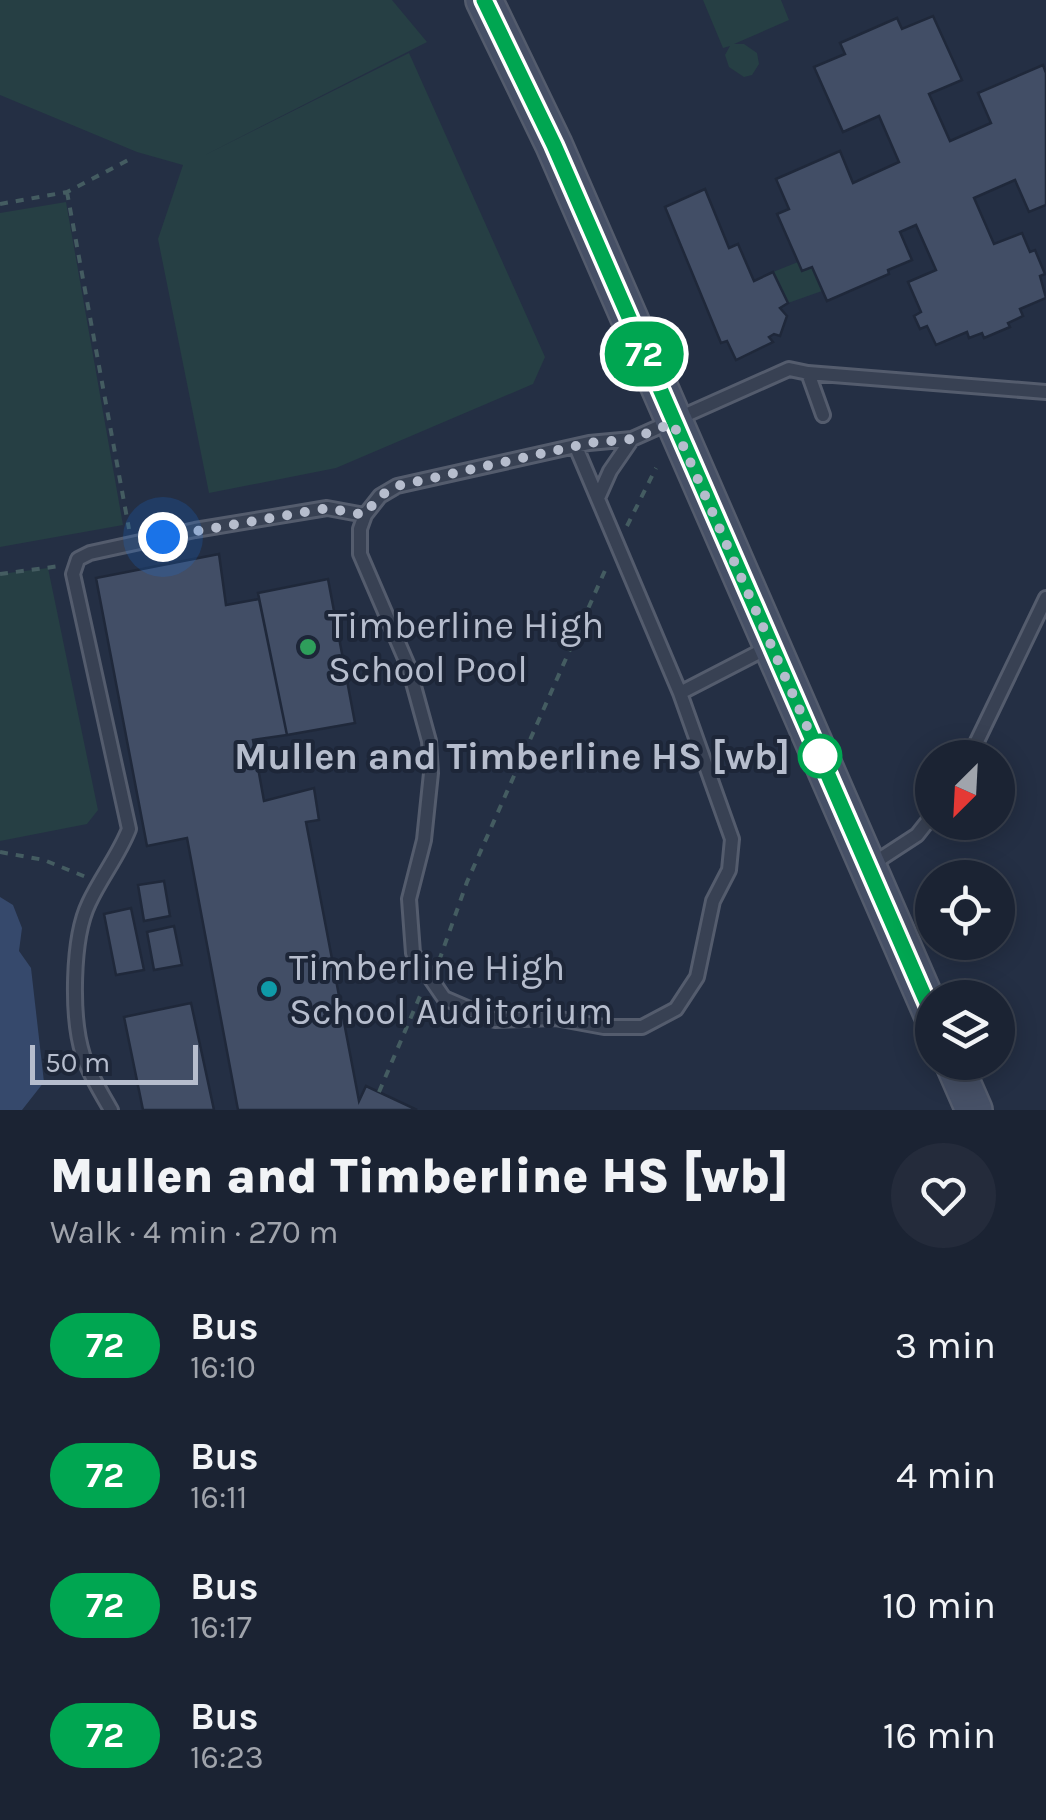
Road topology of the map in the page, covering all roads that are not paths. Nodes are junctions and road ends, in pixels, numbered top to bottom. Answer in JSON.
{"nodes":[{"id":1,"x":484,"y":0,"type":"edge"},
{"id":2,"x":808,"y":373,"type":"junction"},
{"id":3,"x":1046,"y":392,"type":"edge"},
{"id":4,"x":824,"y":414,"type":"dead end"},
{"id":5,"x":673,"y":423,"type":"junction"},
{"id":6,"x":632,"y":439,"type":"junction"},
{"id":7,"x":576,"y":447,"type":"junction"},
{"id":8,"x":598,"y":498,"type":"junction"},
{"id":9,"x":364,"y":515,"type":"junction"},
{"id":10,"x":1046,"y":598,"type":"edge"},
{"id":11,"x":772,"y":646,"type":"junction"},
{"id":12,"x":680,"y":693,"type":"junction"},
{"id":13,"x":978,"y":740,"type":"edge"},
{"id":14,"x":915,"y":836,"type":"edge"},
{"id":15,"x":869,"y":866,"type":"junction"},
{"id":16,"x":918,"y":980,"type":"edge"},
{"id":17,"x":962,"y":1080,"type":"edge"},
{"id":18,"x":111,"y":1110,"type":"edge"},
{"id":19,"x":974,"y":1110,"type":"edge"}],
"edges":[{"from":1,"to":5,"type":"street"},
{"from":2,"to":3,"type":"lane"},
{"from":2,"to":4,"type":"lane"},
{"from":2,"to":5,"type":"lane"},
{"from":5,"to":6,"type":"lane"},
{"from":5,"to":11,"type":"street"},
{"from":6,"to":7,"type":"lane"},
{"from":6,"to":8,"type":"lane"},
{"from":7,"to":8,"type":"lane"},
{"from":7,"to":9,"type":"lane"},
{"from":8,"to":12,"type":"lane"},
{"from":9,"to":12,"type":"lane"},
{"from":9,"to":18,"type":"lane"},
{"from":10,"to":13,"type":"lane"},
{"from":11,"to":12,"type":"lane"},
{"from":11,"to":15,"type":"street"},
{"from":14,"to":15,"type":"lane"},
{"from":15,"to":16,"type":"street"},
{"from":17,"to":19,"type":"street"}]}
